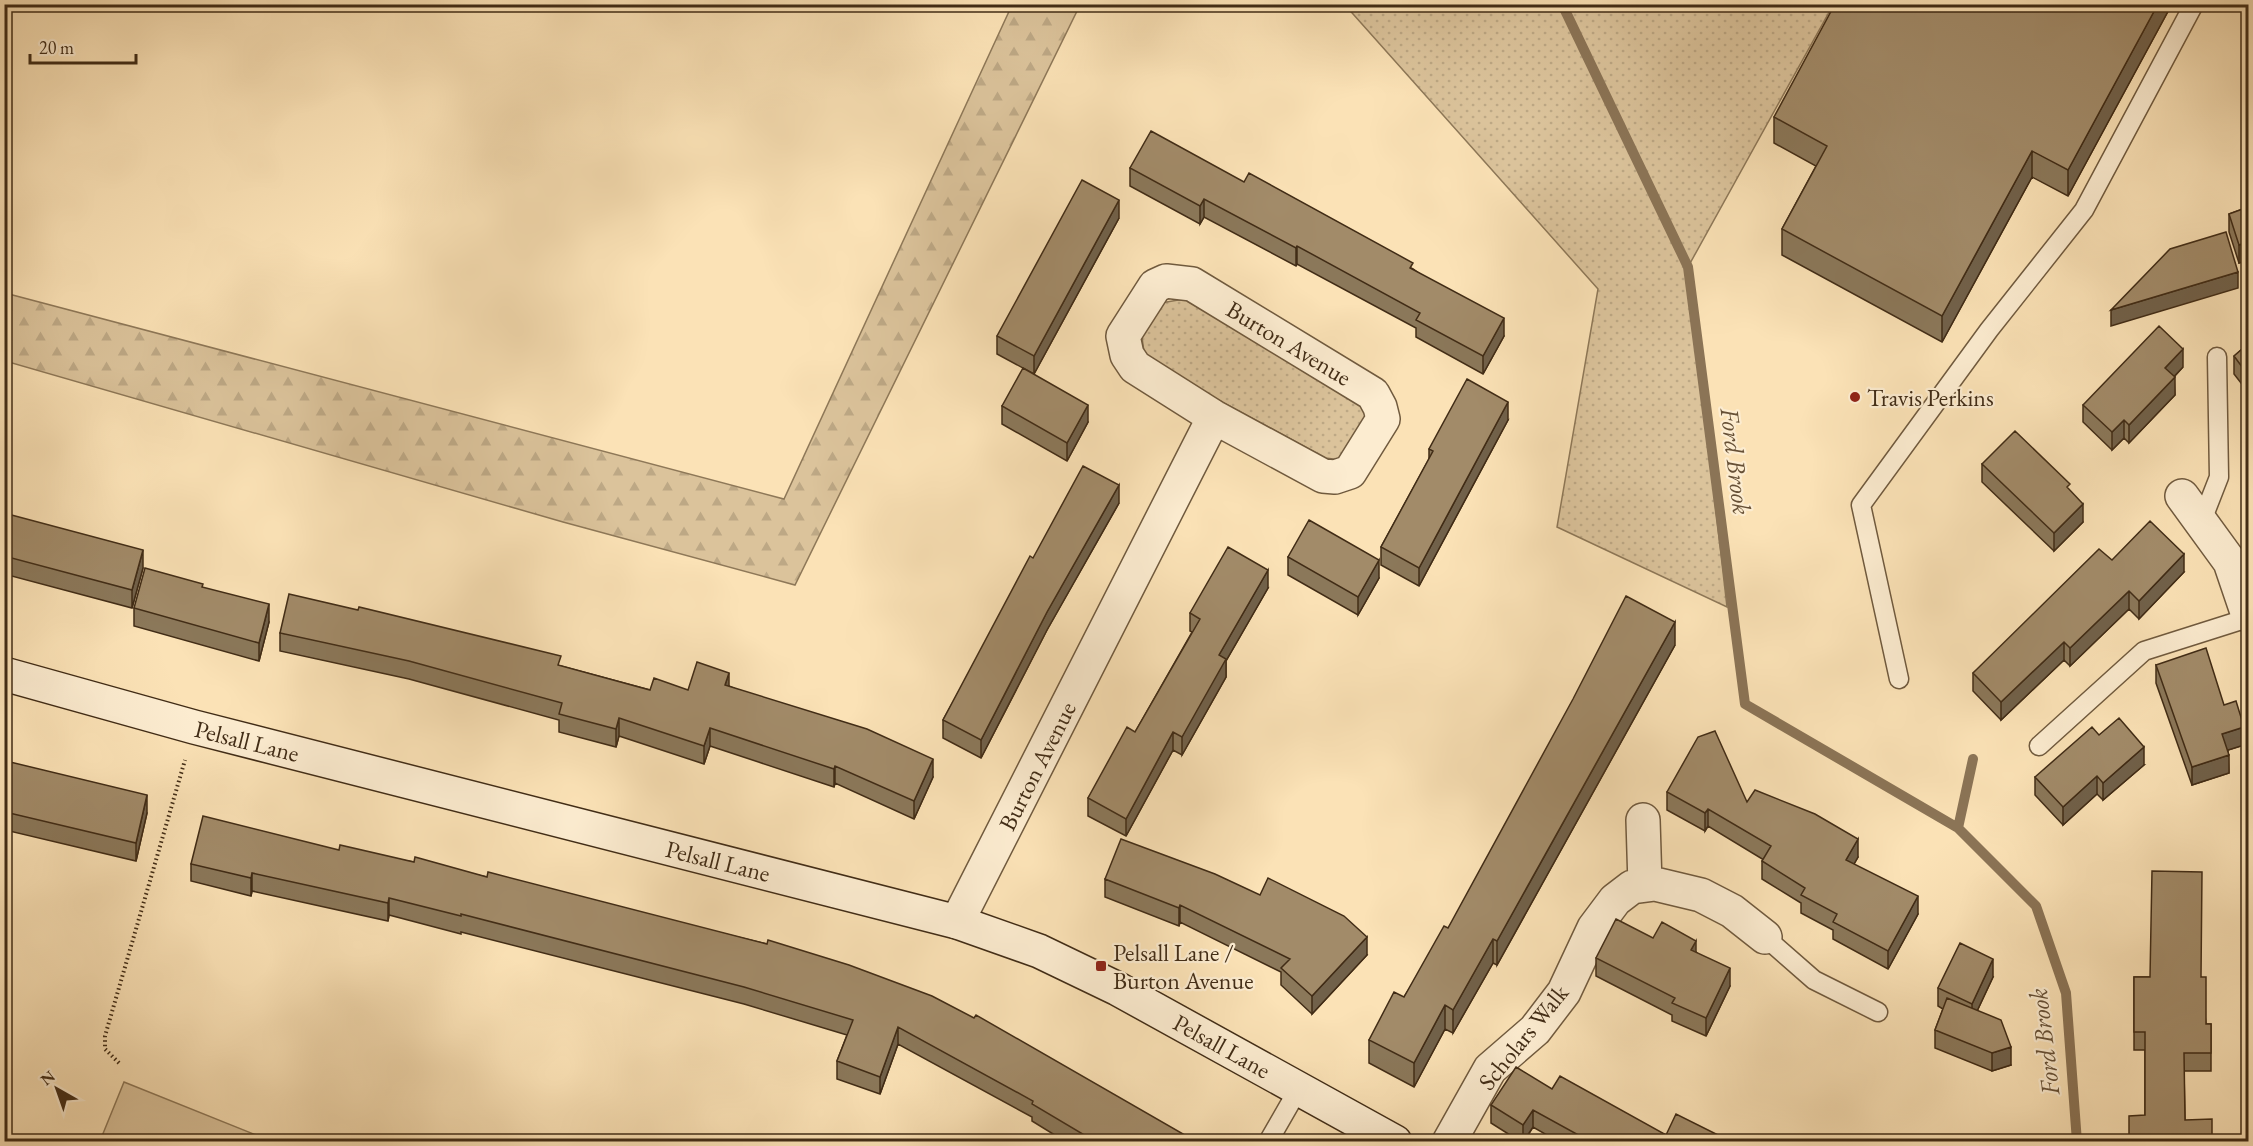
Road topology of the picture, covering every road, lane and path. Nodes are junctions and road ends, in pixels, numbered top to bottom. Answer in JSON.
{"nodes":[{"id":1,"x":2194,"y":4,"type":"edge"},
{"id":2,"x":2217,"y":357,"type":"dead end"},
{"id":3,"x":1214,"y":417,"type":"junction"},
{"id":4,"x":2182,"y":496,"type":"dead end"},
{"id":5,"x":2201,"y":523,"type":"junction"},
{"id":6,"x":2239,"y":555,"type":"edge"},
{"id":7,"x":2248,"y":617,"type":"edge"},
{"id":8,"x":4,"y":674,"type":"edge"},
{"id":9,"x":1899,"y":679,"type":"dead end"},
{"id":10,"x":194,"y":727,"type":"junction"},
{"id":11,"x":2039,"y":746,"type":"dead end"},
{"id":12,"x":1643,"y":820,"type":"dead end"},
{"id":13,"x":1645,"y":885,"type":"junction"},
{"id":14,"x":957,"y":922,"type":"junction"},
{"id":15,"x":1765,"y":937,"type":"joint"},
{"id":16,"x":1878,"y":1012,"type":"dead end"},
{"id":17,"x":119,"y":1063,"type":"dead end"},
{"id":18,"x":1299,"y":1088,"type":"junction"},
{"id":19,"x":1268,"y":1142,"type":"edge"},
{"id":20,"x":1395,"y":1142,"type":"edge"},
{"id":21,"x":1449,"y":1142,"type":"edge"}],
"edges":[{"from":1,"to":9,"type":"lane"},
{"from":2,"to":5,"type":"lane"},
{"from":3,"to":3,"type":"street","name":"Burton Avenue"},
{"from":3,"to":14,"type":"street","name":"Burton Avenue"},
{"from":4,"to":5,"type":"street"},
{"from":5,"to":6,"type":"street"},
{"from":6,"to":7,"type":"street"},
{"from":7,"to":11,"type":"lane"},
{"from":8,"to":10,"type":"street","name":"Pelsall Lane"},
{"from":10,"to":14,"type":"street","name":"Pelsall Lane"},
{"from":10,"to":17,"type":"path"},
{"from":12,"to":13,"type":"street"},
{"from":13,"to":15,"type":"street"},
{"from":13,"to":21,"type":"street","name":"Scholars Walk"},
{"from":14,"to":18,"type":"street","name":"Pelsall Lane"},
{"from":15,"to":16,"type":"lane"},
{"from":18,"to":19,"type":"lane"},
{"from":18,"to":20,"type":"street","name":"Pelsall Lane"}]}
